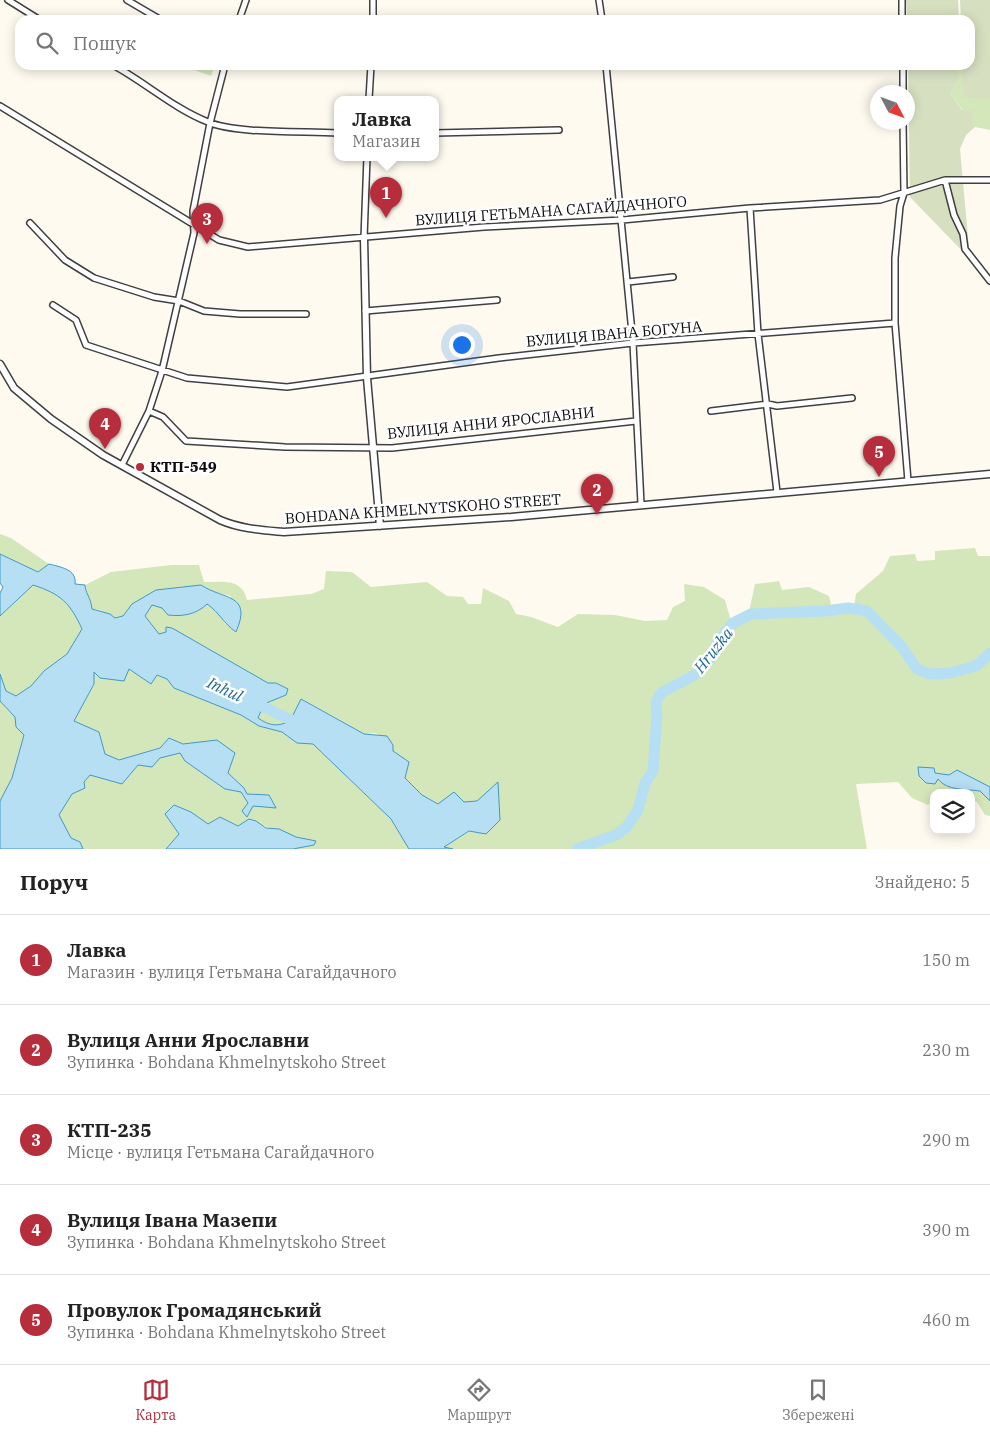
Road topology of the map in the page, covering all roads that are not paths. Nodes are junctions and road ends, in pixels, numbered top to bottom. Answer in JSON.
{"nodes":[{"id":1,"x":8,"y":0,"type":"edge"},
{"id":2,"x":127,"y":0,"type":"edge"},
{"id":3,"x":246,"y":0,"type":"edge"},
{"id":4,"x":374,"y":0,"type":"edge"},
{"id":5,"x":599,"y":0,"type":"edge"},
{"id":6,"x":902,"y":0,"type":"edge"},
{"id":7,"x":32,"y":15,"type":"edge"},
{"id":8,"x":152,"y":15,"type":"edge"},
{"id":9,"x":241,"y":15,"type":"edge"},
{"id":10,"x":373,"y":15,"type":"edge"},
{"id":11,"x":601,"y":15,"type":"edge"},
{"id":12,"x":902,"y":15,"type":"edge"},
{"id":13,"x":121,"y":70,"type":"edge"},
{"id":14,"x":224,"y":70,"type":"edge"},
{"id":15,"x":371,"y":70,"type":"edge"},
{"id":16,"x":607,"y":70,"type":"edge"},
{"id":17,"x":902,"y":70,"type":"edge"},
{"id":18,"x":903,"y":85,"type":"edge"},
{"id":19,"x":369,"y":96,"type":"edge"},
{"id":20,"x":0,"y":106,"type":"edge"},
{"id":21,"x":210,"y":123,"type":"junction"},
{"id":22,"x":559,"y":130,"type":"dead end"},
{"id":23,"x":903,"y":130,"type":"edge"},
{"id":24,"x":334,"y":133,"type":"edge"},
{"id":25,"x":439,"y":133,"type":"edge"},
{"id":26,"x":367,"y":161,"type":"edge"},
{"id":27,"x":945,"y":180,"type":"junction"},
{"id":28,"x":990,"y":180,"type":"edge"},
{"id":29,"x":904,"y":193,"type":"junction"},
{"id":30,"x":750,"y":208,"type":"junction"},
{"id":31,"x":622,"y":220,"type":"junction"},
{"id":32,"x":30,"y":223,"type":"dead end"},
{"id":33,"x":193,"y":223,"type":"junction"},
{"id":34,"x":364,"y":238,"type":"junction"},
{"id":35,"x":673,"y":277,"type":"dead end"},
{"id":36,"x":990,"y":281,"type":"edge"},
{"id":37,"x":628,"y":282,"type":"junction"},
{"id":38,"x":497,"y":300,"type":"dead end"},
{"id":39,"x":179,"y":302,"type":"junction"},
{"id":40,"x":53,"y":305,"type":"dead end"},
{"id":41,"x":365,"y":311,"type":"junction"},
{"id":42,"x":306,"y":314,"type":"dead end"},
{"id":43,"x":895,"y":323,"type":"junction"},
{"id":44,"x":758,"y":334,"type":"junction"},
{"id":45,"x":634,"y":343,"type":"junction"},
{"id":46,"x":0,"y":364,"type":"edge"},
{"id":47,"x":162,"y":371,"type":"junction"},
{"id":48,"x":367,"y":378,"type":"junction"},
{"id":49,"x":852,"y":398,"type":"dead end"},
{"id":50,"x":768,"y":404,"type":"junction"},
{"id":51,"x":149,"y":411,"type":"junction"},
{"id":52,"x":711,"y":411,"type":"dead end"},
{"id":53,"x":636,"y":421,"type":"junction"},
{"id":54,"x":374,"y":446,"type":"junction"},
{"id":55,"x":122,"y":465,"type":"junction"},
{"id":56,"x":990,"y":474,"type":"edge"},
{"id":57,"x":908,"y":481,"type":"junction"},
{"id":58,"x":777,"y":492,"type":"junction"},
{"id":59,"x":641,"y":504,"type":"junction"},
{"id":60,"x":380,"y":526,"type":"junction"}],
"edges":[{"from":1,"to":7,"type":"street"},
{"from":2,"to":8,"type":"street"},
{"from":3,"to":9,"type":"street"},
{"from":4,"to":10,"type":"street"},
{"from":5,"to":11,"type":"street"},
{"from":6,"to":12,"type":"street"},
{"from":13,"to":21,"type":"street"},
{"from":14,"to":21,"type":"street"},
{"from":15,"to":19,"type":"street"},
{"from":16,"to":31,"type":"street"},
{"from":17,"to":18,"type":"street"},
{"from":20,"to":33,"type":"street","name":"ВУЛИЦЯ ГЕТЬМАНА САГАЙДАЧНОГО"},
{"from":21,"to":24,"type":"street"},
{"from":21,"to":33,"type":"street"},
{"from":22,"to":25,"type":"street"},
{"from":23,"to":29,"type":"street"},
{"from":26,"to":34,"type":"street"},
{"from":27,"to":28,"type":"street","name":"ВУЛИЦЯ ГЕТЬМАНА САГАЙДАЧНОГО"},
{"from":27,"to":29,"type":"street","name":"ВУЛИЦЯ ГЕТЬМАНА САГАЙДАЧНОГО"},
{"from":27,"to":36,"type":"street"},
{"from":29,"to":30,"type":"street","name":"ВУЛИЦЯ ГЕТЬМАНА САГАЙДАЧНОГО"},
{"from":29,"to":43,"type":"street"},
{"from":30,"to":31,"type":"street","name":"ВУЛИЦЯ ГЕТЬМАНА САГАЙДАЧНОГО"},
{"from":30,"to":44,"type":"street"},
{"from":31,"to":34,"type":"street","name":"ВУЛИЦЯ ГЕТЬМАНА САГАЙДАЧНОГО"},
{"from":31,"to":37,"type":"street"},
{"from":32,"to":39,"type":"street"},
{"from":33,"to":34,"type":"street","name":"ВУЛИЦЯ ГЕТЬМАНА САГАЙДАЧНОГО"},
{"from":33,"to":39,"type":"street"},
{"from":34,"to":41,"type":"street"},
{"from":35,"to":37,"type":"street"},
{"from":37,"to":45,"type":"street"},
{"from":38,"to":41,"type":"street"},
{"from":39,"to":42,"type":"street"},
{"from":39,"to":47,"type":"street"},
{"from":40,"to":47,"type":"street","name":"ВУЛИЦЯ ІВАНА БОГУНА"},
{"from":41,"to":48,"type":"street"},
{"from":43,"to":44,"type":"street","name":"ВУЛИЦЯ ІВАНА БОГУНА"},
{"from":43,"to":57,"type":"street"},
{"from":44,"to":45,"type":"street","name":"ВУЛИЦЯ ІВАНА БОГУНА"},
{"from":44,"to":50,"type":"street"},
{"from":45,"to":48,"type":"street","name":"ВУЛИЦЯ ІВАНА БОГУНА"},
{"from":45,"to":53,"type":"street"},
{"from":46,"to":55,"type":"street","name":"BOHDANA KHMELNYTSKOHO STREET"},
{"from":47,"to":48,"type":"street","name":"ВУЛИЦЯ ІВАНА БОГУНА"},
{"from":47,"to":51,"type":"street"},
{"from":48,"to":54,"type":"street"},
{"from":49,"to":50,"type":"street"},
{"from":50,"to":52,"type":"street"},
{"from":50,"to":58,"type":"street"},
{"from":51,"to":54,"type":"street","name":"ВУЛИЦЯ АННИ ЯРОСЛАВНИ"},
{"from":51,"to":55,"type":"street"},
{"from":53,"to":54,"type":"street","name":"ВУЛИЦЯ АННИ ЯРОСЛАВНИ"},
{"from":53,"to":59,"type":"street"},
{"from":54,"to":60,"type":"street"},
{"from":55,"to":60,"type":"street","name":"BOHDANA KHMELNYTSKOHO STREET"},
{"from":56,"to":57,"type":"street","name":"BOHDANA KHMELNYTSKOHO STREET"},
{"from":57,"to":58,"type":"street","name":"BOHDANA KHMELNYTSKOHO STREET"},
{"from":58,"to":59,"type":"street","name":"BOHDANA KHMELNYTSKOHO STREET"},
{"from":59,"to":60,"type":"street","name":"BOHDANA KHMELNYTSKOHO STREET"}]}
